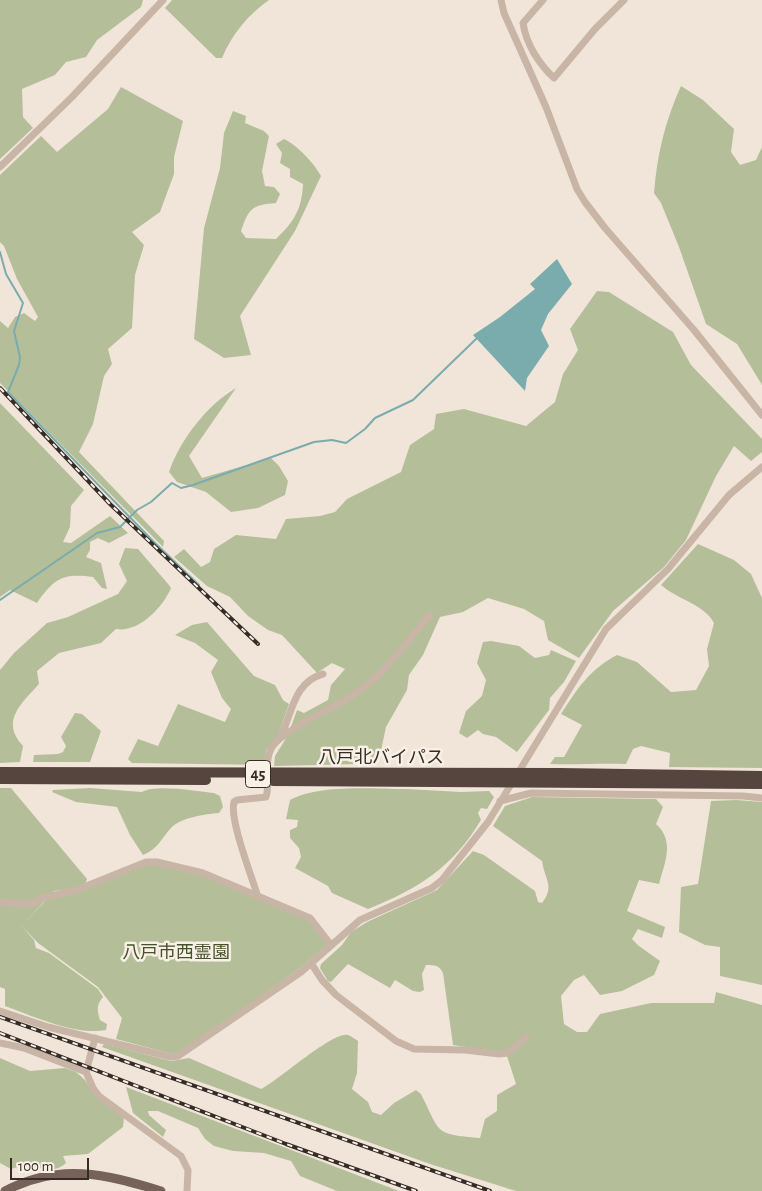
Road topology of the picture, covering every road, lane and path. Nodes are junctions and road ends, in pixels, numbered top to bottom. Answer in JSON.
{"nodes":[{"id":1,"x":163,"y":0,"type":"edge"},
{"id":2,"x":501,"y":0,"type":"edge"},
{"id":3,"x":543,"y":0,"type":"edge"},
{"id":4,"x":624,"y":0,"type":"edge"},
{"id":5,"x":0,"y":167,"type":"edge"},
{"id":6,"x":762,"y":415,"type":"edge"},
{"id":7,"x":762,"y":467,"type":"edge"},
{"id":8,"x":430,"y":615,"type":"dead end"},
{"id":9,"x":323,"y":674,"type":"dead end"},
{"id":10,"x":278,"y":741,"type":"junction"},
{"id":11,"x":0,"y":772,"type":"edge"},
{"id":12,"x":762,"y":776,"type":"edge"},
{"id":13,"x":513,"y":778,"type":"junction"},
{"id":14,"x":0,"y":779,"type":"edge"},
{"id":15,"x":762,"y":784,"type":"edge"},
{"id":16,"x":762,"y":798,"type":"edge"},
{"id":17,"x":500,"y":802,"type":"junction"},
{"id":18,"x":258,"y":897,"type":"junction"},
{"id":19,"x":0,"y":902,"type":"edge"},
{"id":20,"x":331,"y":945,"type":"junction"},
{"id":21,"x":312,"y":962,"type":"junction"},
{"id":22,"x":0,"y":1011,"type":"edge"},
{"id":23,"x":526,"y":1037,"type":"dead end"},
{"id":24,"x":95,"y":1041,"type":"junction"},
{"id":25,"x":0,"y":1043,"type":"edge"},
{"id":26,"x":86,"y":1072,"type":"junction"},
{"id":27,"x":5,"y":1191,"type":"edge"},
{"id":28,"x":161,"y":1191,"type":"edge"},
{"id":29,"x":187,"y":1191,"type":"edge"}],
"edges":[{"from":1,"to":5,"type":"street"},
{"from":2,"to":6,"type":"street"},
{"from":3,"to":4,"type":"street"},
{"from":7,"to":13,"type":"street"},
{"from":8,"to":10,"type":"street"},
{"from":9,"to":10,"type":"street"},
{"from":10,"to":18,"type":"street"},
{"from":11,"to":13,"type":"highway","name":"八戸北バイパス","number":"45"},
{"from":12,"to":13,"type":"highway","name":"八戸北バイパス","number":"45"},
{"from":13,"to":14,"type":"highway","name":"八戸北バイパス","number":"45"},
{"from":13,"to":15,"type":"highway","name":"八戸北バイパス","number":"45"},
{"from":13,"to":17,"type":"street"},
{"from":16,"to":17,"type":"street"},
{"from":17,"to":20,"type":"street"},
{"from":18,"to":19,"type":"street"},
{"from":18,"to":20,"type":"street"},
{"from":20,"to":21,"type":"street"},
{"from":21,"to":23,"type":"street"},
{"from":21,"to":24,"type":"street"},
{"from":22,"to":24,"type":"street"},
{"from":24,"to":26,"type":"street"},
{"from":25,"to":26,"type":"street"},
{"from":26,"to":29,"type":"street"},
{"from":27,"to":28,"type":"main road"}]}
